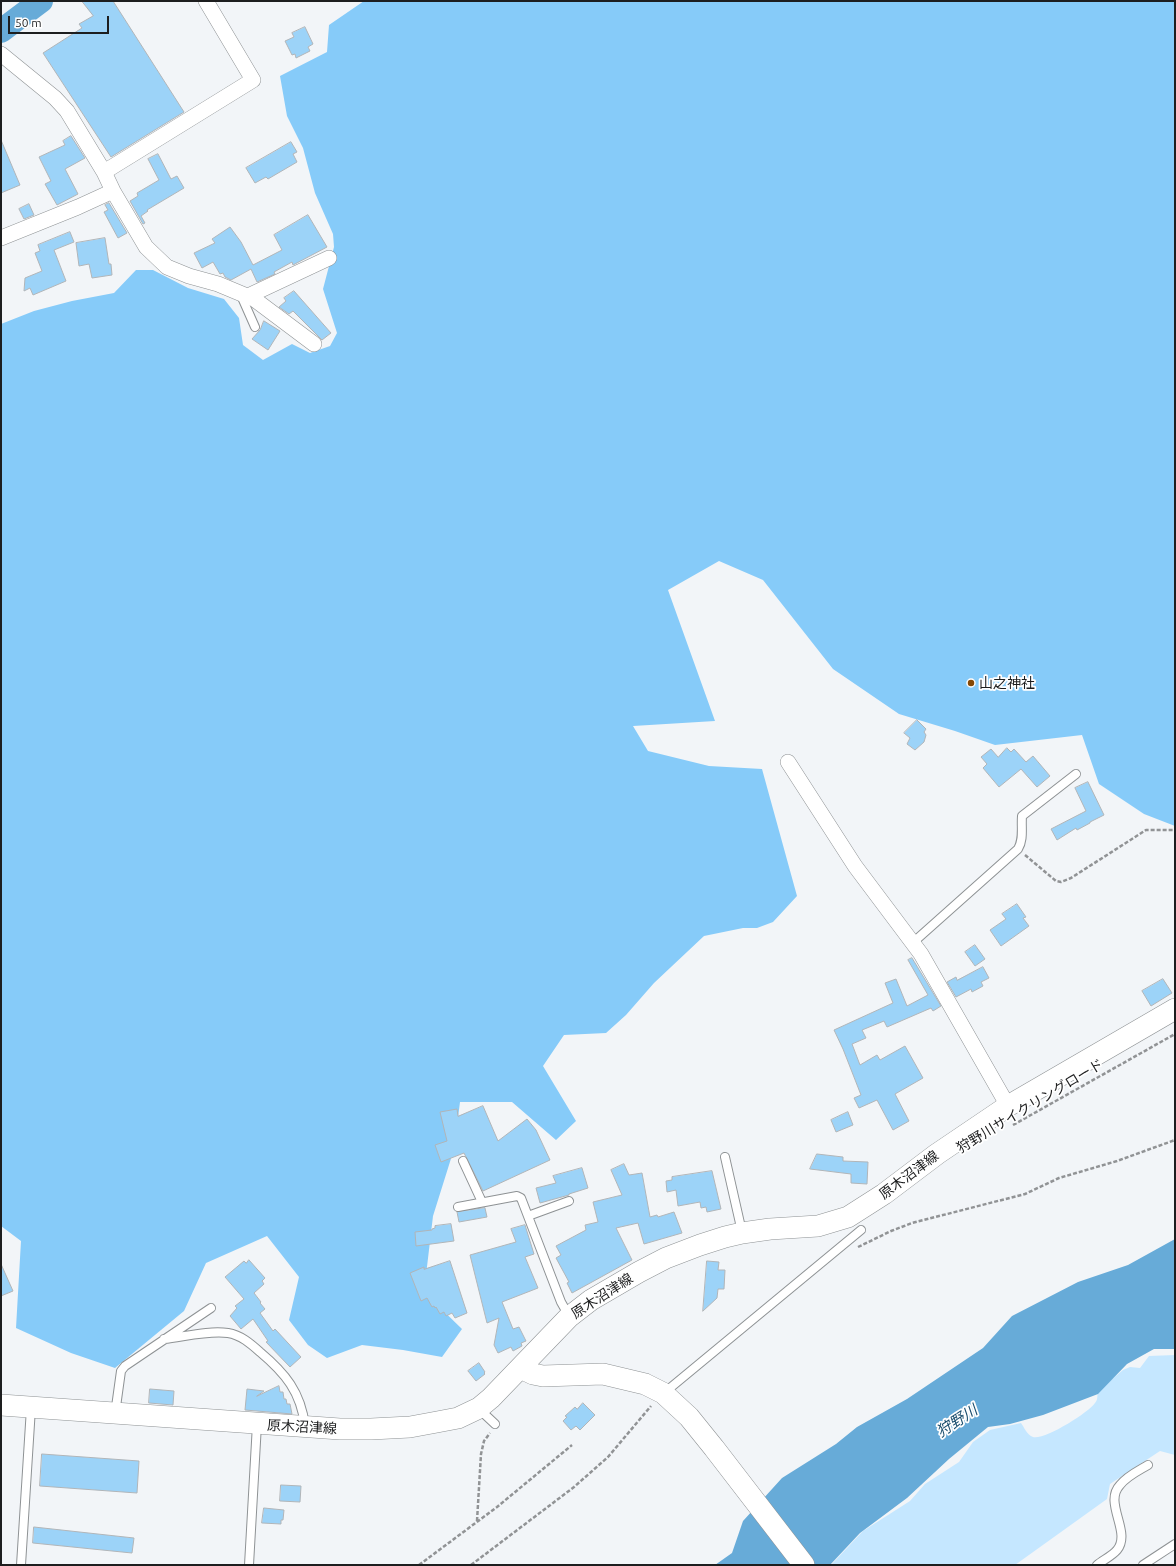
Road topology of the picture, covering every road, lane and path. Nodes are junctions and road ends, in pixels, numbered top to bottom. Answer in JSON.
{"nodes":[{"id":1,"x":206,"y":1,"type":"edge"},
{"id":2,"x":1,"y":54,"type":"edge"},
{"id":3,"x":104,"y":172,"type":"junction"},
{"id":4,"x":113,"y":191,"type":"junction"},
{"id":5,"x":1,"y":238,"type":"edge"},
{"id":6,"x":329,"y":258,"type":"dead end"},
{"id":7,"x":244,"y":294,"type":"junction"},
{"id":8,"x":256,"y":328,"type":"dead end"},
{"id":9,"x":314,"y":344,"type":"dead end"},
{"id":10,"x":788,"y":762,"type":"dead end"},
{"id":11,"x":1076,"y":774,"type":"dead end"},
{"id":12,"x":1175,"y":830,"type":"edge"},
{"id":13,"x":1018,"y":849,"type":"junction"},
{"id":14,"x":916,"y":946,"type":"junction"},
{"id":15,"x":1175,"y":1009,"type":"edge"},
{"id":16,"x":1175,"y":1034,"type":"edge"},
{"id":17,"x":1009,"y":1116,"type":"junction"},
{"id":18,"x":1175,"y":1140,"type":"edge"},
{"id":19,"x":725,"y":1157,"type":"dead end"},
{"id":20,"x":463,"y":1161,"type":"dead end"},
{"id":21,"x":569,"y":1201,"type":"dead end"},
{"id":22,"x":482,"y":1202,"type":"junction"},
{"id":23,"x":458,"y":1207,"type":"dead end"},
{"id":24,"x":528,"y":1216,"type":"junction"},
{"id":25,"x":861,"y":1230,"type":"dead end"},
{"id":26,"x":742,"y":1233,"type":"junction"},
{"id":27,"x":856,"y":1249,"type":"dead end"},
{"id":28,"x":211,"y":1308,"type":"dead end"},
{"id":29,"x":569,"y":1317,"type":"junction"},
{"id":30,"x":164,"y":1339,"type":"junction"},
{"id":31,"x":521,"y":1368,"type":"junction"},
{"id":32,"x":662,"y":1398,"type":"junction"},
{"id":33,"x":1,"y":1405,"type":"edge"},
{"id":34,"x":31,"y":1407,"type":"junction"},
{"id":35,"x":479,"y":1408,"type":"junction"},
{"id":36,"x":115,"y":1414,"type":"junction"},
{"id":37,"x":257,"y":1424,"type":"junction"},
{"id":38,"x":495,"y":1424,"type":"joint"},
{"id":39,"x":305,"y":1426,"type":"junction"},
{"id":40,"x":572,"y":1445,"type":"dead end"},
{"id":41,"x":1148,"y":1465,"type":"dead end"},
{"id":42,"x":477,"y":1522,"type":"junction"},
{"id":43,"x":1175,"y":1544,"type":"edge"},
{"id":44,"x":21,"y":1565,"type":"edge"},
{"id":45,"x":249,"y":1565,"type":"edge"},
{"id":46,"x":419,"y":1565,"type":"edge"},
{"id":47,"x":471,"y":1565,"type":"edge"},
{"id":48,"x":804,"y":1565,"type":"edge"},
{"id":49,"x":1097,"y":1565,"type":"edge"},
{"id":50,"x":1143,"y":1565,"type":"edge"}],
"edges":[{"from":1,"to":3,"type":"street"},
{"from":2,"to":3,"type":"street"},
{"from":3,"to":4,"type":"street"},
{"from":4,"to":5,"type":"street"},
{"from":4,"to":7,"type":"street"},
{"from":6,"to":7,"type":"street"},
{"from":7,"to":8,"type":"lane"},
{"from":7,"to":9,"type":"street"},
{"from":10,"to":14,"type":"street"},
{"from":11,"to":13,"type":"lane"},
{"from":12,"to":13,"type":"path"},
{"from":13,"to":14,"type":"lane"},
{"from":14,"to":17,"type":"street"},
{"from":15,"to":17,"type":"main road","name":"原木沼津線"},
{"from":16,"to":17,"type":"path","name":"狩野川サイクリングロード"},
{"from":17,"to":26,"type":"main road","name":"原木沼津線"},
{"from":18,"to":27,"type":"path"},
{"from":19,"to":26,"type":"lane"},
{"from":20,"to":22,"type":"lane"},
{"from":21,"to":24,"type":"lane"},
{"from":22,"to":23,"type":"lane"},
{"from":22,"to":24,"type":"lane"},
{"from":24,"to":29,"type":"lane"},
{"from":25,"to":32,"type":"lane"},
{"from":26,"to":29,"type":"main road","name":"原木沼津線"},
{"from":28,"to":30,"type":"lane"},
{"from":29,"to":31,"type":"main road","name":"原木沼津線"},
{"from":30,"to":36,"type":"lane"},
{"from":30,"to":39,"type":"lane"},
{"from":31,"to":32,"type":"main road"},
{"from":31,"to":35,"type":"main road","name":"原木沼津線"},
{"from":32,"to":47,"type":"path"},
{"from":32,"to":48,"type":"main road"},
{"from":33,"to":34,"type":"main road","name":"原木沼津線"},
{"from":34,"to":36,"type":"main road","name":"原木沼津線"},
{"from":34,"to":44,"type":"lane"},
{"from":35,"to":38,"type":"lane"},
{"from":35,"to":39,"type":"main road","name":"原木沼津線"},
{"from":36,"to":37,"type":"main road","name":"原木沼津線"},
{"from":37,"to":39,"type":"main road","name":"原木沼津線"},
{"from":37,"to":45,"type":"lane"},
{"from":38,"to":42,"type":"path"},
{"from":40,"to":42,"type":"path"},
{"from":41,"to":49,"type":"lane"},
{"from":42,"to":46,"type":"path"},
{"from":43,"to":50,"type":"lane"}]}
